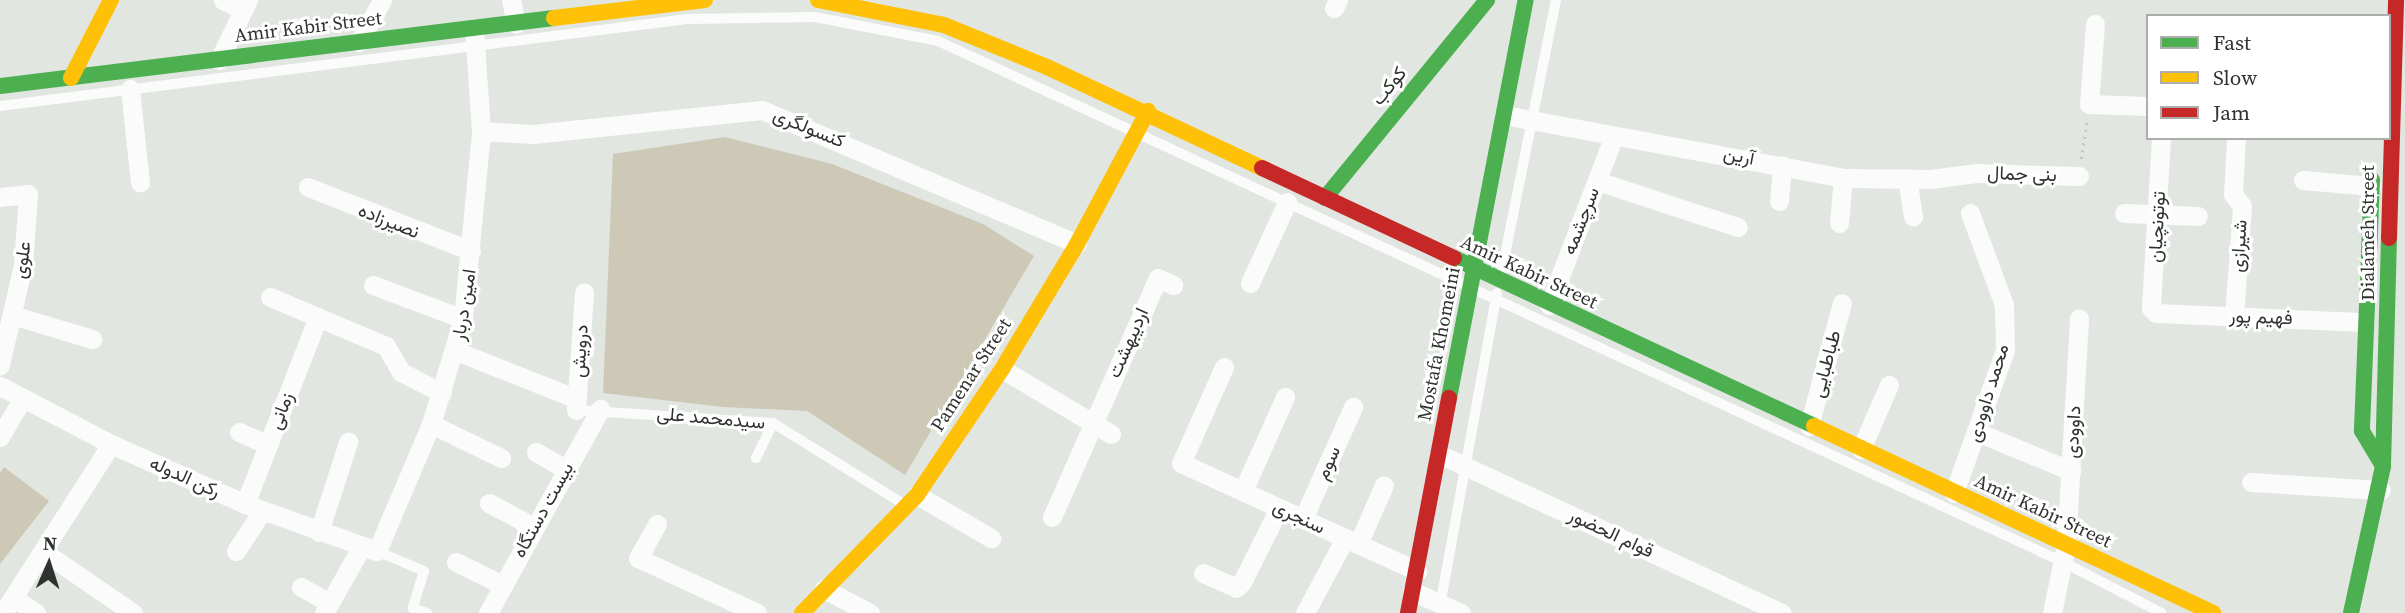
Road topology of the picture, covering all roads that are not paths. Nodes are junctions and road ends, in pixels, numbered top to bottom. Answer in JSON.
{"nodes":[{"id":1,"x":111,"y":0,"type":"edge"},
{"id":2,"x":223,"y":0,"type":"edge"},
{"id":3,"x":382,"y":0,"type":"edge"},
{"id":4,"x":511,"y":0,"type":"edge"},
{"id":5,"x":705,"y":0,"type":"edge"},
{"id":6,"x":818,"y":0,"type":"edge"},
{"id":7,"x":1487,"y":0,"type":"edge"},
{"id":8,"x":1526,"y":0,"type":"edge"},
{"id":9,"x":1556,"y":0,"type":"edge"},
{"id":10,"x":2396,"y":0,"type":"edge"},
{"id":11,"x":245,"y":5,"type":"edge"},
{"id":12,"x":516,"y":23,"type":"junction"},
{"id":13,"x":2095,"y":24,"type":"dead end"},
{"id":14,"x":475,"y":36,"type":"junction"},
{"id":15,"x":359,"y":42,"type":"junction"},
{"id":16,"x":2399,"y":42,"type":"edge"},
{"id":17,"x":219,"y":60,"type":"junction"},
{"id":18,"x":71,"y":78,"type":"junction"},
{"id":19,"x":0,"y":86,"type":"edge"},
{"id":20,"x":130,"y":89,"type":"junction"},
{"id":21,"x":0,"y":106,"type":"edge"},
{"id":22,"x":2146,"y":107,"type":"edge"},
{"id":23,"x":1147,"y":111,"type":"junction"},
{"id":24,"x":1504,"y":115,"type":"junction"},
{"id":25,"x":1535,"y":120,"type":"junction"},
{"id":26,"x":481,"y":131,"type":"junction"},
{"id":27,"x":1138,"y":132,"type":"junction"},
{"id":28,"x":1614,"y":136,"type":"junction"},
{"id":29,"x":2391,"y":137,"type":"edge"},
{"id":30,"x":2161,"y":140,"type":"edge"},
{"id":31,"x":2235,"y":140,"type":"edge"},
{"id":32,"x":2391,"y":140,"type":"edge"},
{"id":33,"x":2389,"y":161,"type":"edge"},
{"id":34,"x":1782,"y":165,"type":"junction"},
{"id":35,"x":1976,"y":173,"type":"joint"},
{"id":36,"x":2079,"y":176,"type":"road end"},
{"id":37,"x":1843,"y":178,"type":"junction"},
{"id":38,"x":1907,"y":178,"type":"junction"},
{"id":39,"x":2303,"y":180,"type":"dead end"},
{"id":40,"x":1597,"y":181,"type":"junction"},
{"id":41,"x":140,"y":182,"type":"dead end"},
{"id":42,"x":2372,"y":186,"type":"junction"},
{"id":43,"x":308,"y":187,"type":"dead end"},
{"id":44,"x":0,"y":197,"type":"edge"},
{"id":45,"x":1325,"y":198,"type":"junction"},
{"id":46,"x":1779,"y":201,"type":"dead end"},
{"id":47,"x":1287,"y":202,"type":"junction"},
{"id":48,"x":1970,"y":213,"type":"dead end"},
{"id":49,"x":2124,"y":213,"type":"dead end"},
{"id":50,"x":2158,"y":215,"type":"junction"},
{"id":51,"x":2198,"y":216,"type":"dead end"},
{"id":52,"x":1913,"y":217,"type":"dead end"},
{"id":53,"x":1839,"y":223,"type":"dead end"},
{"id":54,"x":1738,"y":227,"type":"dead end"},
{"id":55,"x":1077,"y":244,"type":"junction"},
{"id":56,"x":471,"y":251,"type":"junction"},
{"id":57,"x":2398,"y":256,"type":"edge"},
{"id":58,"x":1472,"y":278,"type":"junction"},
{"id":59,"x":1500,"y":282,"type":"junction"},
{"id":60,"x":1250,"y":283,"type":"dead end"},
{"id":61,"x":373,"y":285,"type":"dead end"},
{"id":62,"x":1173,"y":285,"type":"dead end"},
{"id":63,"x":584,"y":292,"type":"dead end"},
{"id":64,"x":270,"y":297,"type":"dead end"},
{"id":65,"x":1496,"y":299,"type":"junction"},
{"id":66,"x":1842,"y":303,"type":"dead end"},
{"id":67,"x":1549,"y":305,"type":"junction"},
{"id":68,"x":2156,"y":313,"type":"joint"},
{"id":69,"x":12,"y":315,"type":"junction"},
{"id":70,"x":2234,"y":316,"type":"junction"},
{"id":71,"x":317,"y":317,"type":"junction"},
{"id":72,"x":2080,"y":318,"type":"dead end"},
{"id":73,"x":463,"y":319,"type":"junction"},
{"id":74,"x":2365,"y":321,"type":"junction"},
{"id":75,"x":92,"y":339,"type":"dead end"},
{"id":76,"x":2397,"y":339,"type":"edge"},
{"id":77,"x":456,"y":351,"type":"junction"},
{"id":78,"x":0,"y":365,"type":"edge"},
{"id":79,"x":1224,"y":367,"type":"dead end"},
{"id":80,"x":1002,"y":369,"type":"junction"},
{"id":81,"x":1889,"y":384,"type":"dead end"},
{"id":82,"x":0,"y":386,"type":"edge"},
{"id":83,"x":442,"y":393,"type":"junction"},
{"id":84,"x":1285,"y":397,"type":"dead end"},
{"id":85,"x":22,"y":399,"type":"junction"},
{"id":86,"x":577,"y":405,"type":"junction"},
{"id":87,"x":1353,"y":407,"type":"dead end"},
{"id":88,"x":600,"y":409,"type":"junction"},
{"id":89,"x":773,"y":423,"type":"junction"},
{"id":90,"x":1092,"y":423,"type":"junction"},
{"id":91,"x":431,"y":424,"type":"junction"},
{"id":92,"x":1810,"y":426,"type":"junction"},
{"id":93,"x":240,"y":432,"type":"dead end"},
{"id":94,"x":1977,"y":432,"type":"junction"},
{"id":95,"x":1111,"y":434,"type":"dead end"},
{"id":96,"x":0,"y":437,"type":"edge"},
{"id":97,"x":348,"y":442,"type":"dead end"},
{"id":98,"x":110,"y":444,"type":"junction"},
{"id":99,"x":268,"y":445,"type":"junction"},
{"id":100,"x":1861,"y":449,"type":"junction"},
{"id":101,"x":536,"y":452,"type":"dead end"},
{"id":102,"x":1439,"y":454,"type":"junction"},
{"id":103,"x":501,"y":458,"type":"dead end"},
{"id":104,"x":756,"y":458,"type":"dead end"},
{"id":105,"x":1465,"y":466,"type":"junction"},
{"id":106,"x":2383,"y":466,"type":"junction"},
{"id":107,"x":566,"y":469,"type":"junction"},
{"id":108,"x":2071,"y":471,"type":"junction"},
{"id":109,"x":2251,"y":482,"type":"dead end"},
{"id":110,"x":1384,"y":485,"type":"dead end"},
{"id":111,"x":2381,"y":490,"type":"junction"},
{"id":112,"x":1243,"y":491,"type":"junction"},
{"id":113,"x":1954,"y":493,"type":"junction"},
{"id":114,"x":911,"y":501,"type":"junction"},
{"id":115,"x":489,"y":503,"type":"dead end"},
{"id":116,"x":253,"y":507,"type":"junction"},
{"id":117,"x":1279,"y":508,"type":"junction"},
{"id":118,"x":1052,"y":517,"type":"dead end"},
{"id":119,"x":1303,"y":519,"type":"junction"},
{"id":120,"x":657,"y":524,"type":"dead end"},
{"id":121,"x":534,"y":527,"type":"junction"},
{"id":122,"x":318,"y":532,"type":"junction"},
{"id":123,"x":991,"y":538,"type":"dead end"},
{"id":124,"x":1352,"y":541,"type":"junction"},
{"id":125,"x":370,"y":548,"type":"junction"},
{"id":126,"x":236,"y":551,"type":"dead end"},
{"id":127,"x":44,"y":552,"type":"junction"},
{"id":128,"x":2065,"y":554,"type":"junction"},
{"id":129,"x":456,"y":562,"type":"dead end"},
{"id":130,"x":1417,"y":571,"type":"junction"},
{"id":131,"x":1203,"y":573,"type":"dead end"},
{"id":132,"x":501,"y":584,"type":"junction"},
{"id":133,"x":301,"y":587,"type":"dead end"},
{"id":134,"x":824,"y":589,"type":"junction"},
{"id":135,"x":1412,"y":591,"type":"junction"},
{"id":136,"x":8,"y":605,"type":"edge"},
{"id":137,"x":327,"y":608,"type":"edge"},
{"id":138,"x":1439,"y":608,"type":"edge"},
{"id":139,"x":36,"y":613,"type":"edge"},
{"id":140,"x":132,"y":613,"type":"edge"},
{"id":141,"x":427,"y":613,"type":"edge"},
{"id":142,"x":488,"y":613,"type":"edge"},
{"id":143,"x":757,"y":613,"type":"edge"},
{"id":144,"x":802,"y":613,"type":"edge"},
{"id":145,"x":870,"y":613,"type":"edge"},
{"id":146,"x":1305,"y":613,"type":"edge"},
{"id":147,"x":1408,"y":613,"type":"edge"},
{"id":148,"x":1461,"y":613,"type":"edge"},
{"id":149,"x":1782,"y":613,"type":"edge"},
{"id":150,"x":2052,"y":613,"type":"edge"},
{"id":151,"x":2162,"y":613,"type":"edge"},
{"id":152,"x":2213,"y":613,"type":"edge"},
{"id":153,"x":2351,"y":613,"type":"edge"}],
"edges":[{"from":1,"to":18,"type":"main road"},
{"from":2,"to":11,"type":"street"},
{"from":3,"to":15,"type":"street"},
{"from":4,"to":12,"type":"street"},
{"from":5,"to":12,"type":"main road","name":"Amir Kabir Street"},
{"from":6,"to":23,"type":"main road","name":"Amir Kabir Street"},
{"from":7,"to":45,"type":"main road","name":"کوکب"},
{"from":8,"to":24,"type":"main road","name":"Mostafa Khomeini"},
{"from":9,"to":25,"type":"lane"},
{"from":10,"to":16,"type":"main road","name":"Dialameh Street"},
{"from":11,"to":17,"type":"street"},
{"from":12,"to":14,"type":"main road","name":"Amir Kabir Street"},
{"from":13,"to":22,"type":"street"},
{"from":14,"to":15,"type":"main road","name":"Amir Kabir Street"},
{"from":14,"to":20,"type":"lane"},
{"from":14,"to":26,"type":"street","name":"امین دربار"},
{"from":14,"to":27,"type":"lane"},
{"from":15,"to":17,"type":"main road","name":"Amir Kabir Street"},
{"from":16,"to":29,"type":"main road","name":"Dialameh Street"},
{"from":17,"to":18,"type":"main road","name":"Amir Kabir Street"},
{"from":18,"to":19,"type":"main road","name":"Amir Kabir Street"},
{"from":20,"to":21,"type":"lane"},
{"from":20,"to":41,"type":"street"},
{"from":23,"to":27,"type":"main road","name":"Pamenar Street"},
{"from":23,"to":45,"type":"main road","name":"Amir Kabir Street"},
{"from":24,"to":25,"type":"street","name":"آرین"},
{"from":24,"to":58,"type":"main road","name":"Mostafa Khomeini"},
{"from":25,"to":28,"type":"street","name":"آرین"},
{"from":25,"to":59,"type":"lane"},
{"from":26,"to":55,"type":"street","name":"کنسولگری"},
{"from":26,"to":56,"type":"street","name":"امین دربار"},
{"from":27,"to":47,"type":"lane"},
{"from":27,"to":55,"type":"main road","name":"Pamenar Street"},
{"from":28,"to":34,"type":"street","name":"آرین"},
{"from":28,"to":40,"type":"street","name":"سرچشمه"},
{"from":30,"to":50,"type":"street","name":"توتونچیان"},
{"from":31,"to":70,"type":"street","name":"شیرازی"},
{"from":32,"to":33,"type":"main road","name":"Dialameh Street"},
{"from":33,"to":42,"type":"main road","name":"Dialameh Street"},
{"from":33,"to":57,"type":"main road","name":"Dialameh Street"},
{"from":34,"to":37,"type":"street","name":"آرین"},
{"from":34,"to":46,"type":"street"},
{"from":35,"to":36,"type":"street","name":"بنی جمال"},
{"from":35,"to":38,"type":"street","name":"آرین"},
{"from":37,"to":38,"type":"street","name":"آرین"},
{"from":37,"to":53,"type":"street"},
{"from":38,"to":52,"type":"street"},
{"from":39,"to":42,"type":"street"},
{"from":40,"to":54,"type":"street"},
{"from":40,"to":67,"type":"street","name":"سرچشمه"},
{"from":42,"to":74,"type":"main road","name":"Dialameh Street"},
{"from":43,"to":56,"type":"street","name":"نصیرزاده"},
{"from":44,"to":69,"type":"street","name":"علوی"},
{"from":45,"to":58,"type":"main road","name":"Amir Kabir Street"},
{"from":47,"to":58,"type":"lane"},
{"from":47,"to":60,"type":"street"},
{"from":48,"to":94,"type":"street","name":"محمد داوودی"},
{"from":49,"to":50,"type":"street"},
{"from":50,"to":51,"type":"street"},
{"from":50,"to":68,"type":"street","name":"توتونچیان"},
{"from":55,"to":80,"type":"main road","name":"Pamenar Street"},
{"from":56,"to":73,"type":"street","name":"امین دربار"},
{"from":57,"to":76,"type":"main road","name":"Dialameh Street"},
{"from":58,"to":59,"type":"main road","name":"Amir Kabir Street"},
{"from":58,"to":65,"type":"lane"},
{"from":58,"to":102,"type":"main road","name":"Mostafa Khomeini"},
{"from":59,"to":65,"type":"lane"},
{"from":59,"to":67,"type":"main road","name":"Amir Kabir Street"},
{"from":61,"to":73,"type":"street"},
{"from":62,"to":90,"type":"street","name":"اردیبهشت"},
{"from":63,"to":86,"type":"street","name":"درویش"},
{"from":64,"to":71,"type":"street"},
{"from":65,"to":105,"type":"lane"},
{"from":65,"to":128,"type":"lane"},
{"from":66,"to":92,"type":"street","name":"طباطبایی"},
{"from":67,"to":92,"type":"main road","name":"Amir Kabir Street"},
{"from":68,"to":70,"type":"street","name":"فهیم پور"},
{"from":69,"to":75,"type":"street"},
{"from":69,"to":78,"type":"street","name":"علوی"},
{"from":70,"to":74,"type":"street","name":"فهیم پور"},
{"from":71,"to":83,"type":"street"},
{"from":71,"to":99,"type":"street","name":"زمانی"},
{"from":72,"to":108,"type":"street","name":"داوودی"},
{"from":73,"to":77,"type":"street","name":"امین دربار"},
{"from":74,"to":106,"type":"main road","name":"Dialameh Street"},
{"from":76,"to":106,"type":"main road","name":"Dialameh Street"},
{"from":77,"to":83,"type":"street","name":"امین دربار"},
{"from":77,"to":86,"type":"street","name":"سیدمحمد علی"},
{"from":79,"to":112,"type":"street","name":"سنجری"},
{"from":80,"to":90,"type":"street"},
{"from":80,"to":114,"type":"main road","name":"Pamenar Street"},
{"from":81,"to":100,"type":"street"},
{"from":82,"to":85,"type":"street","name":"رکن الدوله"},
{"from":83,"to":91,"type":"street","name":"امین دربار"},
{"from":84,"to":112,"type":"street"},
{"from":85,"to":96,"type":"street"},
{"from":85,"to":98,"type":"street","name":"رکن الدوله"},
{"from":86,"to":88,"type":"lane","name":"سیدمحمد علی"},
{"from":87,"to":119,"type":"street","name":"سوم"},
{"from":88,"to":89,"type":"lane","name":"سیدمحمد علی"},
{"from":88,"to":107,"type":"street","name":"بیست دستگاه"},
{"from":89,"to":104,"type":"lane"},
{"from":89,"to":114,"type":"lane","name":"سیدمحمد علی"},
{"from":90,"to":95,"type":"street"},
{"from":90,"to":118,"type":"street","name":"اردیبهشت"},
{"from":91,"to":103,"type":"street"},
{"from":91,"to":125,"type":"street","name":"امین دربار"},
{"from":92,"to":100,"type":"main road","name":"Amir Kabir Street"},
{"from":93,"to":99,"type":"street"},
{"from":94,"to":108,"type":"street"},
{"from":94,"to":113,"type":"street","name":"محمد داوودی"},
{"from":97,"to":122,"type":"street"},
{"from":98,"to":116,"type":"street","name":"رکن الدوله"},
{"from":98,"to":127,"type":"street"},
{"from":99,"to":116,"type":"street","name":"زمانی"},
{"from":100,"to":113,"type":"main road","name":"Amir Kabir Street"},
{"from":101,"to":107,"type":"street"},
{"from":102,"to":105,"type":"street","name":"قوام الحضور"},
{"from":102,"to":130,"type":"main road","name":"Mostafa Khomeini"},
{"from":105,"to":138,"type":"lane"},
{"from":105,"to":149,"type":"street","name":"قوام الحضور"},
{"from":106,"to":111,"type":"main road","name":"Dialameh Street"},
{"from":107,"to":121,"type":"street","name":"بیست دستگاه"},
{"from":108,"to":128,"type":"street","name":"داوودی"},
{"from":109,"to":111,"type":"street"},
{"from":110,"to":124,"type":"street"},
{"from":111,"to":153,"type":"main road","name":"Dialameh Street"},
{"from":112,"to":117,"type":"street","name":"سنجری"},
{"from":113,"to":128,"type":"main road","name":"Amir Kabir Street"},
{"from":114,"to":123,"type":"street"},
{"from":114,"to":134,"type":"main road","name":"Pamenar Street"},
{"from":115,"to":121,"type":"street"},
{"from":116,"to":122,"type":"street","name":"رکن الدوله"},
{"from":116,"to":126,"type":"street","name":"زمانی"},
{"from":117,"to":119,"type":"street","name":"سنجری"},
{"from":117,"to":131,"type":"street"},
{"from":119,"to":124,"type":"street","name":"سنجری"},
{"from":120,"to":143,"type":"street"},
{"from":121,"to":132,"type":"street","name":"بیست دستگاه"},
{"from":122,"to":125,"type":"street","name":"رکن الدوله"},
{"from":124,"to":130,"type":"street","name":"سنجری"},
{"from":124,"to":146,"type":"street"},
{"from":125,"to":137,"type":"street","name":"امین دربار"},
{"from":125,"to":141,"type":"lane"},
{"from":127,"to":136,"type":"street"},
{"from":127,"to":140,"type":"street"},
{"from":128,"to":150,"type":"street","name":"داوودی"},
{"from":128,"to":151,"type":"lane"},
{"from":128,"to":152,"type":"main road","name":"Amir Kabir Street"},
{"from":129,"to":132,"type":"street"},
{"from":130,"to":135,"type":"main road","name":"Mostafa Khomeini"},
{"from":132,"to":142,"type":"street","name":"بیست دستگاه"},
{"from":133,"to":137,"type":"street"},
{"from":134,"to":144,"type":"main road","name":"Pamenar Street"},
{"from":134,"to":145,"type":"street"},
{"from":135,"to":138,"type":"street"},
{"from":135,"to":147,"type":"main road","name":"Mostafa Khomeini"},
{"from":136,"to":139,"type":"street"},
{"from":138,"to":148,"type":"street"}]}
